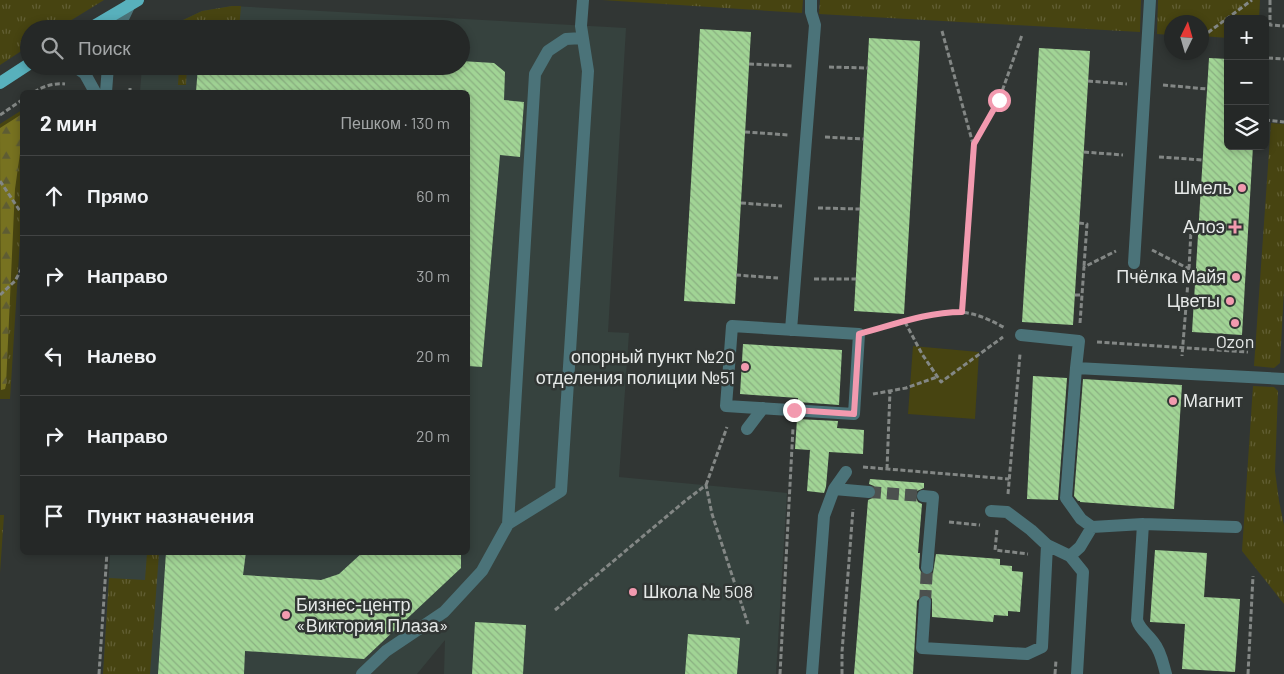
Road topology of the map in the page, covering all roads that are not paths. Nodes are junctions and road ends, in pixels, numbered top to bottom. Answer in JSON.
{"nodes":[{"id":1,"x":583,"y":0,"type":"edge"},
{"id":2,"x":811,"y":0,"type":"edge"},
{"id":3,"x":1150,"y":0,"type":"edge"},
{"id":4,"x":134,"y":2,"type":"edge"},
{"id":5,"x":104,"y":20,"type":"edge"},
{"id":6,"x":123,"y":20,"type":"edge"},
{"id":7,"x":582,"y":38,"type":"junction"},
{"id":8,"x":20,"y":70,"type":"edge"},
{"id":9,"x":86,"y":75,"type":"edge"},
{"id":10,"x":107,"y":75,"type":"edge"},
{"id":11,"x":0,"y":83,"type":"edge"},
{"id":12,"x":94,"y":90,"type":"edge"},
{"id":13,"x":106,"y":90,"type":"edge"},
{"id":14,"x":1134,"y":263,"type":"dead end"},
{"id":15,"x":791,"y":330,"type":"junction"},
{"id":16,"x":1016,"y":333,"type":"road end"},
{"id":17,"x":1076,"y":368,"type":"junction"},
{"id":18,"x":1284,"y":379,"type":"edge"},
{"id":19,"x":762,"y":408,"type":"junction"},
{"id":20,"x":747,"y":429,"type":"dead end"},
{"id":21,"x":846,"y":472,"type":"road end"},
{"id":22,"x":834,"y":489,"type":"junction"},
{"id":23,"x":869,"y":492,"type":"tunnel mouth"},
{"id":24,"x":923,"y":496,"type":"dead end"},
{"id":25,"x":991,"y":511,"type":"dead end"},
{"id":26,"x":508,"y":524,"type":"junction"},
{"id":27,"x":1143,"y":524,"type":"junction"},
{"id":28,"x":1092,"y":527,"type":"junction"},
{"id":29,"x":1236,"y":527,"type":"dead end"},
{"id":30,"x":1047,"y":546,"type":"junction"},
{"id":31,"x":1070,"y":556,"type":"junction"},
{"id":32,"x":927,"y":568,"type":"tunnel mouth"},
{"id":33,"x":925,"y":602,"type":"tunnel mouth"},
{"id":34,"x":362,"y":674,"type":"edge"},
{"id":35,"x":812,"y":674,"type":"edge"},
{"id":36,"x":1077,"y":674,"type":"edge"},
{"id":37,"x":1166,"y":674,"type":"edge"}],
"edges":[{"from":1,"to":7,"type":"lane"},
{"from":2,"to":15,"type":"lane"},
{"from":3,"to":14,"type":"lane"},
{"from":4,"to":5,"type":"main road"},
{"from":4,"to":6,"type":"lane"},
{"from":7,"to":26,"type":"lane"},
{"from":7,"to":26,"type":"lane"},
{"from":8,"to":11,"type":"main road"},
{"from":9,"to":12,"type":"lane"},
{"from":10,"to":13,"type":"lane"},
{"from":15,"to":19,"type":"lane"},
{"from":15,"to":19,"type":"lane"},
{"from":16,"to":17,"type":"lane"},
{"from":17,"to":18,"type":"lane"},
{"from":17,"to":28,"type":"lane"},
{"from":19,"to":20,"type":"lane"},
{"from":21,"to":22,"type":"lane"},
{"from":22,"to":23,"type":"lane"},
{"from":22,"to":35,"type":"lane"},
{"from":24,"to":32,"type":"lane"},
{"from":25,"to":30,"type":"lane"},
{"from":26,"to":34,"type":"lane"},
{"from":27,"to":28,"type":"lane"},
{"from":27,"to":29,"type":"lane"},
{"from":27,"to":37,"type":"lane"},
{"from":28,"to":31,"type":"lane"},
{"from":30,"to":31,"type":"lane"},
{"from":30,"to":33,"type":"lane"},
{"from":31,"to":36,"type":"lane"}]}
